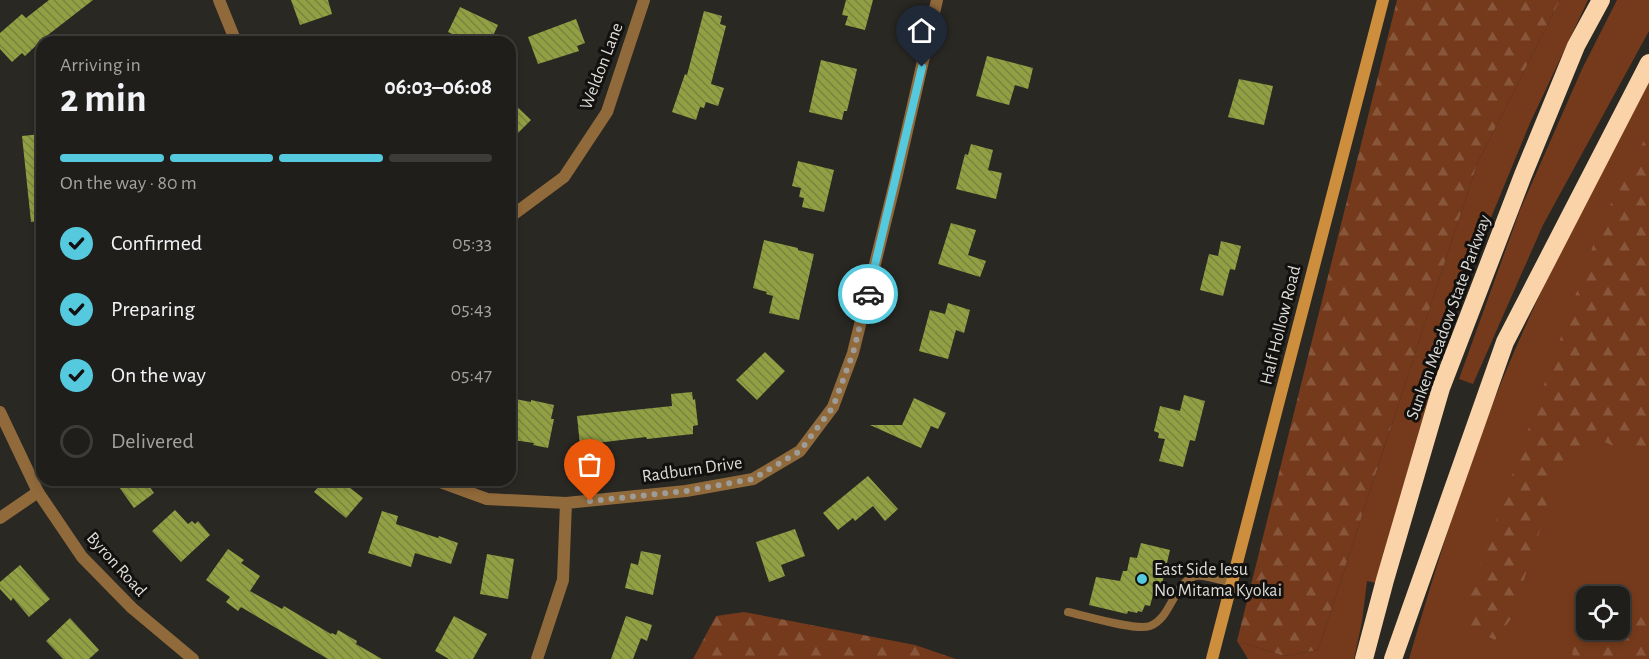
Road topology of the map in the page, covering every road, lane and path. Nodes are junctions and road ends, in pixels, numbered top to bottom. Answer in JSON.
{"nodes":[{"id":1,"x":219,"y":0,"type":"edge"},
{"id":2,"x":644,"y":0,"type":"edge"},
{"id":3,"x":937,"y":0,"type":"edge"},
{"id":4,"x":1383,"y":0,"type":"edge"},
{"id":5,"x":1601,"y":0,"type":"edge"},
{"id":6,"x":234,"y":36,"type":"edge"},
{"id":7,"x":1649,"y":63,"type":"edge"},
{"id":8,"x":516,"y":213,"type":"edge"},
{"id":9,"x":0,"y":412,"type":"edge"},
{"id":10,"x":452,"y":486,"type":"edge"},
{"id":11,"x":38,"y":492,"type":"junction"},
{"id":12,"x":566,"y":503,"type":"junction"},
{"id":13,"x":0,"y":518,"type":"edge"},
{"id":14,"x":1232,"y":583,"type":"junction"},
{"id":15,"x":1068,"y":612,"type":"dead end"},
{"id":16,"x":193,"y":659,"type":"edge"},
{"id":17,"x":537,"y":659,"type":"edge"},
{"id":18,"x":1212,"y":659,"type":"edge"},
{"id":19,"x":1364,"y":659,"type":"edge"},
{"id":20,"x":1393,"y":659,"type":"edge"}],
"edges":[{"from":1,"to":6,"type":"street"},
{"from":2,"to":8,"type":"street","name":"Weldon Lane"},
{"from":3,"to":12,"type":"street","name":"Radburn Drive"},
{"from":4,"to":14,"type":"street","name":"Half Hollow Road"},
{"from":5,"to":19,"type":"highway","name":"Sunken Meadow State Parkway"},
{"from":7,"to":20,"type":"highway"},
{"from":9,"to":11,"type":"street","name":"Byron Road"},
{"from":10,"to":12,"type":"street","name":"Radburn Drive"},
{"from":11,"to":13,"type":"street"},
{"from":11,"to":16,"type":"street","name":"Byron Road"},
{"from":12,"to":17,"type":"street"},
{"from":14,"to":15,"type":"lane"},
{"from":14,"to":18,"type":"street","name":"Half Hollow Road"}]}
